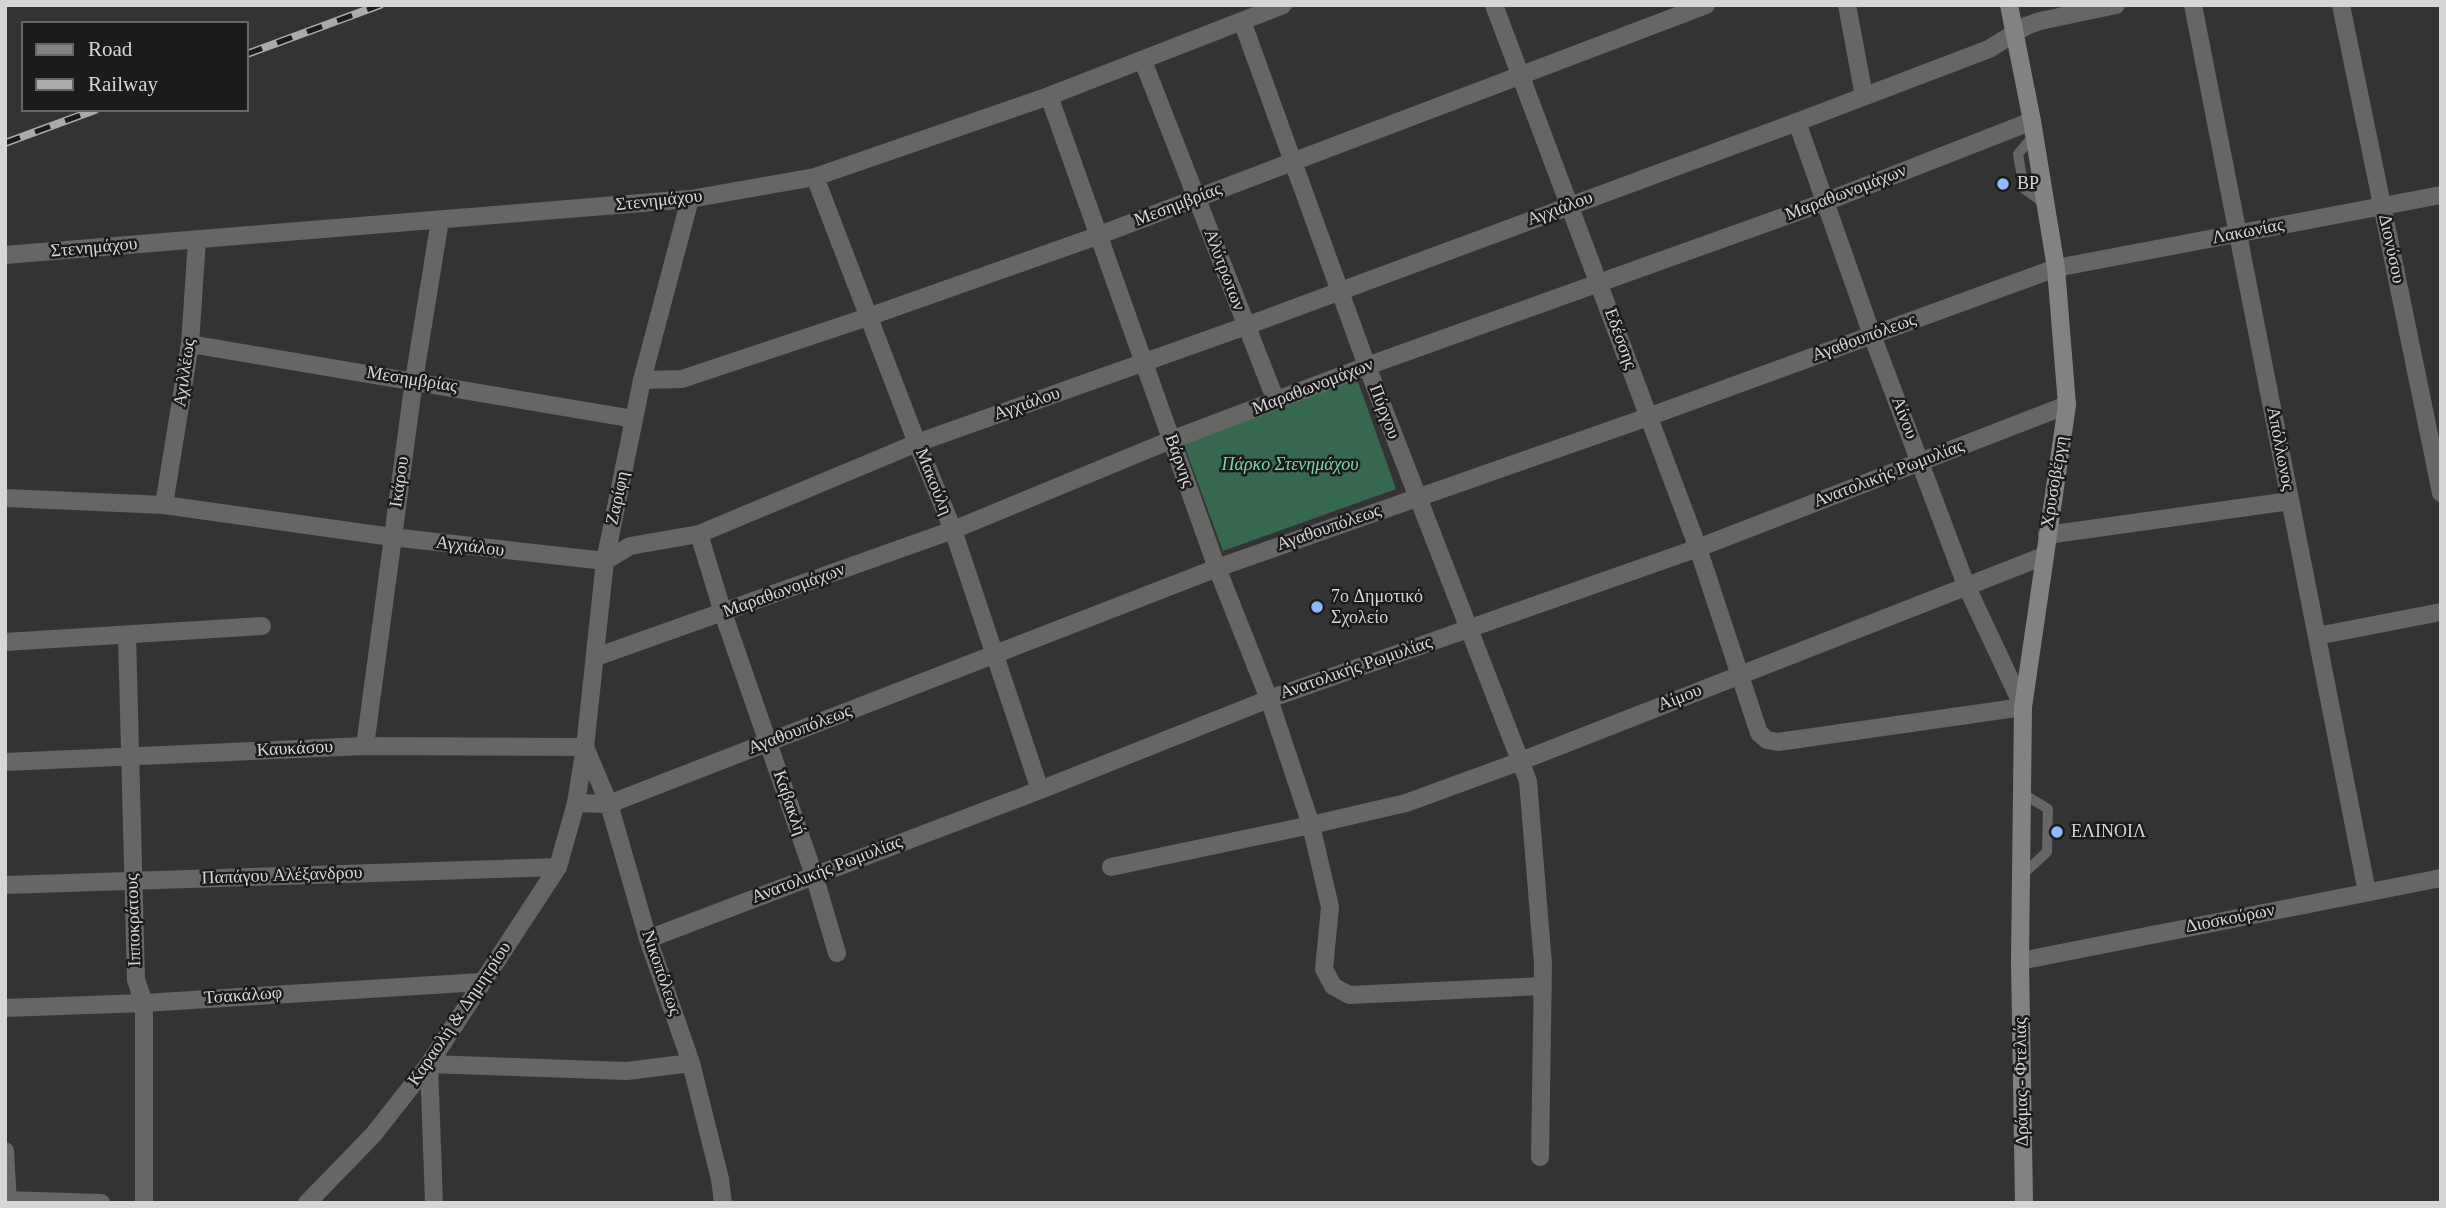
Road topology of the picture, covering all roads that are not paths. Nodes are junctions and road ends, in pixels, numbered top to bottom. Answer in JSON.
{"nodes":[{"id":1,"x":1283,"y":5,"type":"edge"},
{"id":2,"x":1494,"y":5,"type":"edge"},
{"id":3,"x":1706,"y":5,"type":"edge"},
{"id":4,"x":1847,"y":5,"type":"edge"},
{"id":5,"x":2009,"y":5,"type":"edge"},
{"id":6,"x":2116,"y":5,"type":"edge"},
{"id":7,"x":2193,"y":5,"type":"edge"},
{"id":8,"x":2341,"y":5,"type":"edge"},
{"id":9,"x":1660,"y":13,"type":"edge"},
{"id":10,"x":1242,"y":21,"type":"junction"},
{"id":11,"x":2015,"y":33,"type":"junction"},
{"id":12,"x":1143,"y":61,"type":"junction"},
{"id":13,"x":1519,"y":76,"type":"junction"},
{"id":14,"x":1049,"y":96,"type":"junction"},
{"id":15,"x":1864,"y":96,"type":"junction"},
{"id":16,"x":1797,"y":122,"type":"junction"},
{"id":17,"x":2033,"y":128,"type":"junction"},
{"id":18,"x":1292,"y":161,"type":"junction"},
{"id":19,"x":816,"y":177,"type":"junction"},
{"id":20,"x":2441,"y":195,"type":"edge"},
{"id":21,"x":1196,"y":197,"type":"junction"},
{"id":22,"x":690,"y":199,"type":"junction"},
{"id":23,"x":1825,"y":202,"type":"junction"},
{"id":24,"x":1569,"y":205,"type":"junction"},
{"id":25,"x":2382,"y":206,"type":"junction"},
{"id":26,"x":440,"y":220,"type":"junction"},
{"id":27,"x":2238,"y":234,"type":"junction"},
{"id":28,"x":1097,"y":236,"type":"junction"},
{"id":29,"x":197,"y":240,"type":"junction"},
{"id":30,"x":5,"y":256,"type":"edge"},
{"id":31,"x":2056,"y":268,"type":"junction"},
{"id":32,"x":1599,"y":284,"type":"junction"},
{"id":33,"x":1340,"y":292,"type":"junction"},
{"id":34,"x":868,"y":317,"type":"junction"},
{"id":35,"x":1246,"y":326,"type":"junction"},
{"id":36,"x":1872,"y":335,"type":"junction"},
{"id":37,"x":190,"y":344,"type":"junction"},
{"id":38,"x":1143,"y":363,"type":"junction"},
{"id":39,"x":1367,"y":366,"type":"junction"},
{"id":40,"x":414,"y":380,"type":"junction"},
{"id":41,"x":642,"y":380,"type":"junction"},
{"id":42,"x":1276,"y":401,"type":"junction"},
{"id":43,"x":2067,"y":405,"type":"junction"},
{"id":44,"x":1648,"y":417,"type":"junction"},
{"id":45,"x":635,"y":419,"type":"junction"},
{"id":46,"x":1171,"y":440,"type":"junction"},
{"id":47,"x":917,"y":443,"type":"junction"},
{"id":48,"x":1921,"y":462,"type":"junction"},
{"id":49,"x":2441,"y":493,"type":"edge"},
{"id":50,"x":1417,"y":497,"type":"junction"},
{"id":51,"x":5,"y":498,"type":"edge"},
{"id":52,"x":2290,"y":501,"type":"junction"},
{"id":53,"x":164,"y":505,"type":"junction"},
{"id":54,"x":953,"y":530,"type":"junction"},
{"id":55,"x":699,"y":534,"type":"junction"},
{"id":56,"x":2047,"y":535,"type":"junction"},
{"id":57,"x":392,"y":537,"type":"junction"},
{"id":58,"x":1698,"y":548,"type":"junction"},
{"id":59,"x":2044,"y":556,"type":"junction"},
{"id":60,"x":605,"y":561,"type":"junction"},
{"id":61,"x":1217,"y":568,"type":"junction"},
{"id":62,"x":1966,"y":585,"type":"junction"},
{"id":63,"x":2441,"y":612,"type":"edge"},
{"id":64,"x":723,"y":613,"type":"junction"},
{"id":65,"x":262,"y":626,"type":"dead end"},
{"id":66,"x":1469,"y":630,"type":"junction"},
{"id":67,"x":127,"y":635,"type":"junction"},
{"id":68,"x":2317,"y":636,"type":"junction"},
{"id":69,"x":5,"y":642,"type":"edge"},
{"id":70,"x":994,"y":655,"type":"junction"},
{"id":71,"x":596,"y":657,"type":"junction"},
{"id":72,"x":1741,"y":674,"type":"junction"},
{"id":73,"x":1269,"y":699,"type":"junction"},
{"id":74,"x":2023,"y":708,"type":"junction"},
{"id":75,"x":768,"y":743,"type":"junction"},
{"id":76,"x":365,"y":746,"type":"junction"},
{"id":77,"x":585,"y":747,"type":"junction"},
{"id":78,"x":131,"y":758,"type":"junction"},
{"id":79,"x":1521,"y":761,"type":"junction"},
{"id":80,"x":5,"y":762,"type":"edge"},
{"id":81,"x":1040,"y":789,"type":"junction"},
{"id":82,"x":2022,"y":793,"type":"junction"},
{"id":83,"x":576,"y":803,"type":"junction"},
{"id":84,"x":609,"y":804,"type":"junction"},
{"id":85,"x":1311,"y":825,"type":"junction"},
{"id":86,"x":558,"y":867,"type":"junction"},
{"id":87,"x":1111,"y":867,"type":"dead end"},
{"id":88,"x":814,"y":875,"type":"junction"},
{"id":89,"x":2021,"y":876,"type":"junction"},
{"id":90,"x":2441,"y":878,"type":"edge"},
{"id":91,"x":133,"y":881,"type":"junction"},
{"id":92,"x":5,"y":885,"type":"edge"},
{"id":93,"x":2367,"y":892,"type":"junction"},
{"id":94,"x":648,"y":939,"type":"junction"},
{"id":95,"x":837,"y":953,"type":"dead end"},
{"id":96,"x":2020,"y":961,"type":"junction"},
{"id":97,"x":481,"y":982,"type":"junction"},
{"id":98,"x":1542,"y":986,"type":"junction"},
{"id":99,"x":144,"y":1003,"type":"junction"},
{"id":100,"x":5,"y":1008,"type":"edge"},
{"id":101,"x":691,"y":1063,"type":"junction"},
{"id":102,"x":429,"y":1064,"type":"junction"},
{"id":103,"x":5,"y":1152,"type":"edge"},
{"id":104,"x":1539,"y":1157,"type":"dead end"},
{"id":105,"x":7,"y":1201,"type":"edge"},
{"id":106,"x":101,"y":1203,"type":"edge"},
{"id":107,"x":144,"y":1203,"type":"edge"},
{"id":108,"x":307,"y":1203,"type":"edge"},
{"id":109,"x":434,"y":1203,"type":"edge"},
{"id":110,"x":723,"y":1203,"type":"edge"},
{"id":111,"x":2024,"y":1203,"type":"edge"}],
"edges":[{"from":1,"to":10,"type":"street","name":"Στενημάχου"},
{"from":2,"to":13,"type":"street","name":"Εδέσσης"},
{"from":3,"to":9,"type":"street","name":"Μεσημβρίας"},
{"from":4,"to":15,"type":"street"},
{"from":5,"to":11,"type":"main road","name":"Χρυσοβέργη"},
{"from":6,"to":11,"type":"street","name":"Αγχιάλου"},
{"from":7,"to":27,"type":"street","name":"Απόλλωνος"},
{"from":8,"to":25,"type":"street","name":"Διονύσου"},
{"from":9,"to":13,"type":"street","name":"Μεσημβρίας"},
{"from":10,"to":12,"type":"street","name":"Στενημάχου"},
{"from":10,"to":18,"type":"street","name":"Πύργου"},
{"from":11,"to":15,"type":"street","name":"Αγχιάλου"},
{"from":11,"to":17,"type":"main road","name":"Χρυσοβέργη"},
{"from":12,"to":14,"type":"street","name":"Στενημάχου"},
{"from":12,"to":21,"type":"street","name":"Αλύτρωτων"},
{"from":13,"to":18,"type":"street","name":"Μεσημβρίας"},
{"from":13,"to":24,"type":"street","name":"Εδέσσης"},
{"from":14,"to":19,"type":"street","name":"Στενημάχου"},
{"from":14,"to":28,"type":"street","name":"Βάρνης"},
{"from":15,"to":16,"type":"street","name":"Αγχιάλου"},
{"from":16,"to":23,"type":"street","name":"Αίνου"},
{"from":16,"to":24,"type":"street","name":"Αγχιάλου"},
{"from":17,"to":23,"type":"street","name":"Μαραθωνομάχων"},
{"from":17,"to":31,"type":"main road","name":"Χρυσοβέργη"},
{"from":18,"to":21,"type":"street","name":"Μεσημβρίας"},
{"from":18,"to":33,"type":"street","name":"Πύργου"},
{"from":19,"to":22,"type":"street","name":"Στενημάχου"},
{"from":19,"to":34,"type":"street","name":"Μακούλη"},
{"from":20,"to":25,"type":"street","name":"Λακωνίας"},
{"from":21,"to":28,"type":"street","name":"Μεσημβρίας"},
{"from":21,"to":35,"type":"street","name":"Αλύτρωτων"},
{"from":22,"to":26,"type":"street","name":"Στενημάχου"},
{"from":22,"to":41,"type":"street","name":"Ζαρίφη"},
{"from":23,"to":32,"type":"street","name":"Μαραθωνομάχων"},
{"from":23,"to":36,"type":"street","name":"Αίνου"},
{"from":24,"to":32,"type":"street","name":"Εδέσσης"},
{"from":24,"to":33,"type":"street","name":"Αγχιάλου"},
{"from":25,"to":27,"type":"street","name":"Λακωνίας"},
{"from":25,"to":49,"type":"street","name":"Διονύσου"},
{"from":26,"to":29,"type":"street","name":"Στενημάχου"},
{"from":26,"to":40,"type":"street","name":"Ικάρου"},
{"from":27,"to":31,"type":"street","name":"Λακωνίας"},
{"from":27,"to":52,"type":"street","name":"Απόλλωνος"},
{"from":28,"to":34,"type":"street","name":"Μεσημβρίας"},
{"from":28,"to":38,"type":"street","name":"Βάρνης"},
{"from":29,"to":30,"type":"street","name":"Στενημάχου"},
{"from":29,"to":37,"type":"street","name":"Αχιλλέως"},
{"from":31,"to":36,"type":"street","name":"Αγαθουπόλεως"},
{"from":31,"to":43,"type":"main road","name":"Χρυσοβέργη"},
{"from":32,"to":39,"type":"street","name":"Μαραθωνομάχων"},
{"from":32,"to":44,"type":"street","name":"Εδέσσης"},
{"from":33,"to":35,"type":"street","name":"Αγχιάλου"},
{"from":33,"to":39,"type":"street","name":"Πύργου"},
{"from":34,"to":41,"type":"street","name":"Μεσημβρίας"},
{"from":34,"to":47,"type":"street","name":"Μακούλη"},
{"from":35,"to":38,"type":"street","name":"Αγχιάλου"},
{"from":35,"to":42,"type":"street","name":"Αλύτρωτων"},
{"from":36,"to":44,"type":"street","name":"Αγαθουπόλεως"},
{"from":36,"to":48,"type":"street","name":"Αίνου"},
{"from":37,"to":40,"type":"street","name":"Μεσημβρίας"},
{"from":37,"to":53,"type":"street","name":"Αχιλλέως"},
{"from":38,"to":46,"type":"street","name":"Βάρνης"},
{"from":38,"to":47,"type":"street","name":"Αγχιάλου"},
{"from":39,"to":42,"type":"street","name":"Μαραθωνομάχων"},
{"from":39,"to":50,"type":"street","name":"Πύργου"},
{"from":40,"to":45,"type":"street","name":"Μεσημβρίας"},
{"from":40,"to":57,"type":"street","name":"Ικάρου"},
{"from":41,"to":45,"type":"street","name":"Ζαρίφη"},
{"from":42,"to":46,"type":"street","name":"Μαραθωνομάχων"},
{"from":43,"to":48,"type":"street","name":"Ανατολικής Ρωμυλίας"},
{"from":43,"to":56,"type":"main road","name":"Χρυσοβέργη"},
{"from":44,"to":50,"type":"street","name":"Αγαθουπόλεως"},
{"from":44,"to":58,"type":"street","name":"Εδέσσης"},
{"from":45,"to":60,"type":"street","name":"Ζαρίφη"},
{"from":46,"to":54,"type":"street","name":"Μαραθωνομάχων"},
{"from":46,"to":61,"type":"street","name":"Βάρνης"},
{"from":47,"to":54,"type":"street","name":"Μακούλη"},
{"from":47,"to":55,"type":"street","name":"Αγχιάλου"},
{"from":48,"to":58,"type":"street","name":"Ανατολικής Ρωμυλίας"},
{"from":48,"to":62,"type":"street","name":"Αίνου"},
{"from":50,"to":61,"type":"street","name":"Αγαθουπόλεως"},
{"from":50,"to":66,"type":"street","name":"Πύργου"},
{"from":51,"to":53,"type":"street","name":"Αγχιάλου"},
{"from":52,"to":56,"type":"street"},
{"from":52,"to":68,"type":"street","name":"Απόλλωνος"},
{"from":53,"to":57,"type":"street","name":"Αγχιάλου"},
{"from":54,"to":64,"type":"street","name":"Μαραθωνομάχων"},
{"from":54,"to":70,"type":"street","name":"Μακούλη"},
{"from":55,"to":60,"type":"street","name":"Αγχιάλου"},
{"from":55,"to":64,"type":"street","name":"Καβακλή"},
{"from":56,"to":59,"type":"main road","name":"Χρυσοβέργη"},
{"from":57,"to":60,"type":"street","name":"Αγχιάλου"},
{"from":57,"to":76,"type":"street","name":"Ικάρου"},
{"from":58,"to":66,"type":"street","name":"Ανατολικής Ρωμυλίας"},
{"from":58,"to":72,"type":"street","name":"Εδέσσης"},
{"from":59,"to":62,"type":"street","name":"Αίμου"},
{"from":59,"to":74,"type":"main road","name":"Χρυσοβέργη"},
{"from":60,"to":71,"type":"street","name":"Ζαρίφη"},
{"from":61,"to":70,"type":"street","name":"Αγαθουπόλεως"},
{"from":61,"to":73,"type":"street","name":"Βάρνης"},
{"from":62,"to":72,"type":"street","name":"Αίμου"},
{"from":62,"to":74,"type":"street","name":"Αίνου"},
{"from":63,"to":68,"type":"street"},
{"from":64,"to":71,"type":"street","name":"Μαραθωνομάχων"},
{"from":64,"to":75,"type":"street","name":"Καβακλή"},
{"from":65,"to":67,"type":"street"},
{"from":66,"to":73,"type":"street","name":"Ανατολικής Ρωμυλίας"},
{"from":66,"to":79,"type":"street","name":"Πύργου"},
{"from":67,"to":69,"type":"street"},
{"from":67,"to":78,"type":"street","name":"Ιπποκράτους"},
{"from":68,"to":93,"type":"street","name":"Απόλλωνος"},
{"from":70,"to":75,"type":"street","name":"Αγαθουπόλεως"},
{"from":70,"to":81,"type":"street","name":"Μακούλη"},
{"from":71,"to":77,"type":"street","name":"Ζαρίφη"},
{"from":72,"to":74,"type":"street","name":"Εδέσσης"},
{"from":72,"to":79,"type":"street","name":"Αίμου"},
{"from":73,"to":81,"type":"street","name":"Ανατολικής Ρωμυλίας"},
{"from":73,"to":85,"type":"street","name":"Βάρνης"},
{"from":74,"to":82,"type":"main road","name":"Χρυσοβέργη"},
{"from":75,"to":84,"type":"street","name":"Αγαθουπόλεως"},
{"from":75,"to":88,"type":"street","name":"Καβακλή"},
{"from":76,"to":77,"type":"street","name":"Καυκάσου"},
{"from":76,"to":78,"type":"street","name":"Καυκάσου"},
{"from":77,"to":83,"type":"street","name":"Ζαρίφη"},
{"from":77,"to":84,"type":"street","name":"Νικοπόλεως"},
{"from":78,"to":80,"type":"street","name":"Καυκάσου"},
{"from":78,"to":91,"type":"street","name":"Ιπποκράτους"},
{"from":79,"to":85,"type":"street","name":"Αίμου"},
{"from":79,"to":98,"type":"street","name":"Πύργου"},
{"from":81,"to":88,"type":"street","name":"Ανατολικής Ρωμυλίας"},
{"from":82,"to":89,"type":"main road","name":"Χρυσοβέργη"},
{"from":82,"to":89,"type":"lane"},
{"from":83,"to":84,"type":"street"},
{"from":83,"to":86,"type":"street","name":"Καραολή & Δημητρίου"},
{"from":84,"to":94,"type":"street","name":"Νικοπόλεως"},
{"from":85,"to":87,"type":"street","name":"Αίμου"},
{"from":85,"to":98,"type":"street","name":"Βάρνης"},
{"from":86,"to":91,"type":"street","name":"Παπάγου Αλέξανδρου"},
{"from":86,"to":97,"type":"street","name":"Καραολή & Δημητρίου"},
{"from":88,"to":94,"type":"street","name":"Ανατολικής Ρωμυλίας"},
{"from":88,"to":95,"type":"street","name":"Καβακλή"},
{"from":89,"to":96,"type":"main road","name":"Χρυσοβέργη"},
{"from":90,"to":93,"type":"street","name":"Διοσκούρων"},
{"from":91,"to":92,"type":"street","name":"Παπάγου Αλέξανδρου"},
{"from":91,"to":99,"type":"street","name":"Ιπποκράτους"},
{"from":93,"to":96,"type":"street","name":"Διοσκούρων"},
{"from":94,"to":101,"type":"street","name":"Νικοπόλεως"},
{"from":96,"to":111,"type":"main road","name":"Δράμας - Φτελιάς"},
{"from":97,"to":99,"type":"street","name":"Τσακάλωφ"},
{"from":97,"to":102,"type":"street","name":"Καραολή & Δημητρίου"},
{"from":98,"to":104,"type":"street","name":"Πύργου"},
{"from":99,"to":100,"type":"street","name":"Τσακάλωφ"},
{"from":99,"to":107,"type":"street","name":"Ιπποκράτους"},
{"from":101,"to":102,"type":"street"},
{"from":101,"to":110,"type":"street","name":"Νικοπόλεως"},
{"from":102,"to":108,"type":"street","name":"Καραολή & Δημητρίου"},
{"from":102,"to":109,"type":"street"},
{"from":103,"to":105,"type":"street"},
{"from":105,"to":106,"type":"street"}]}
